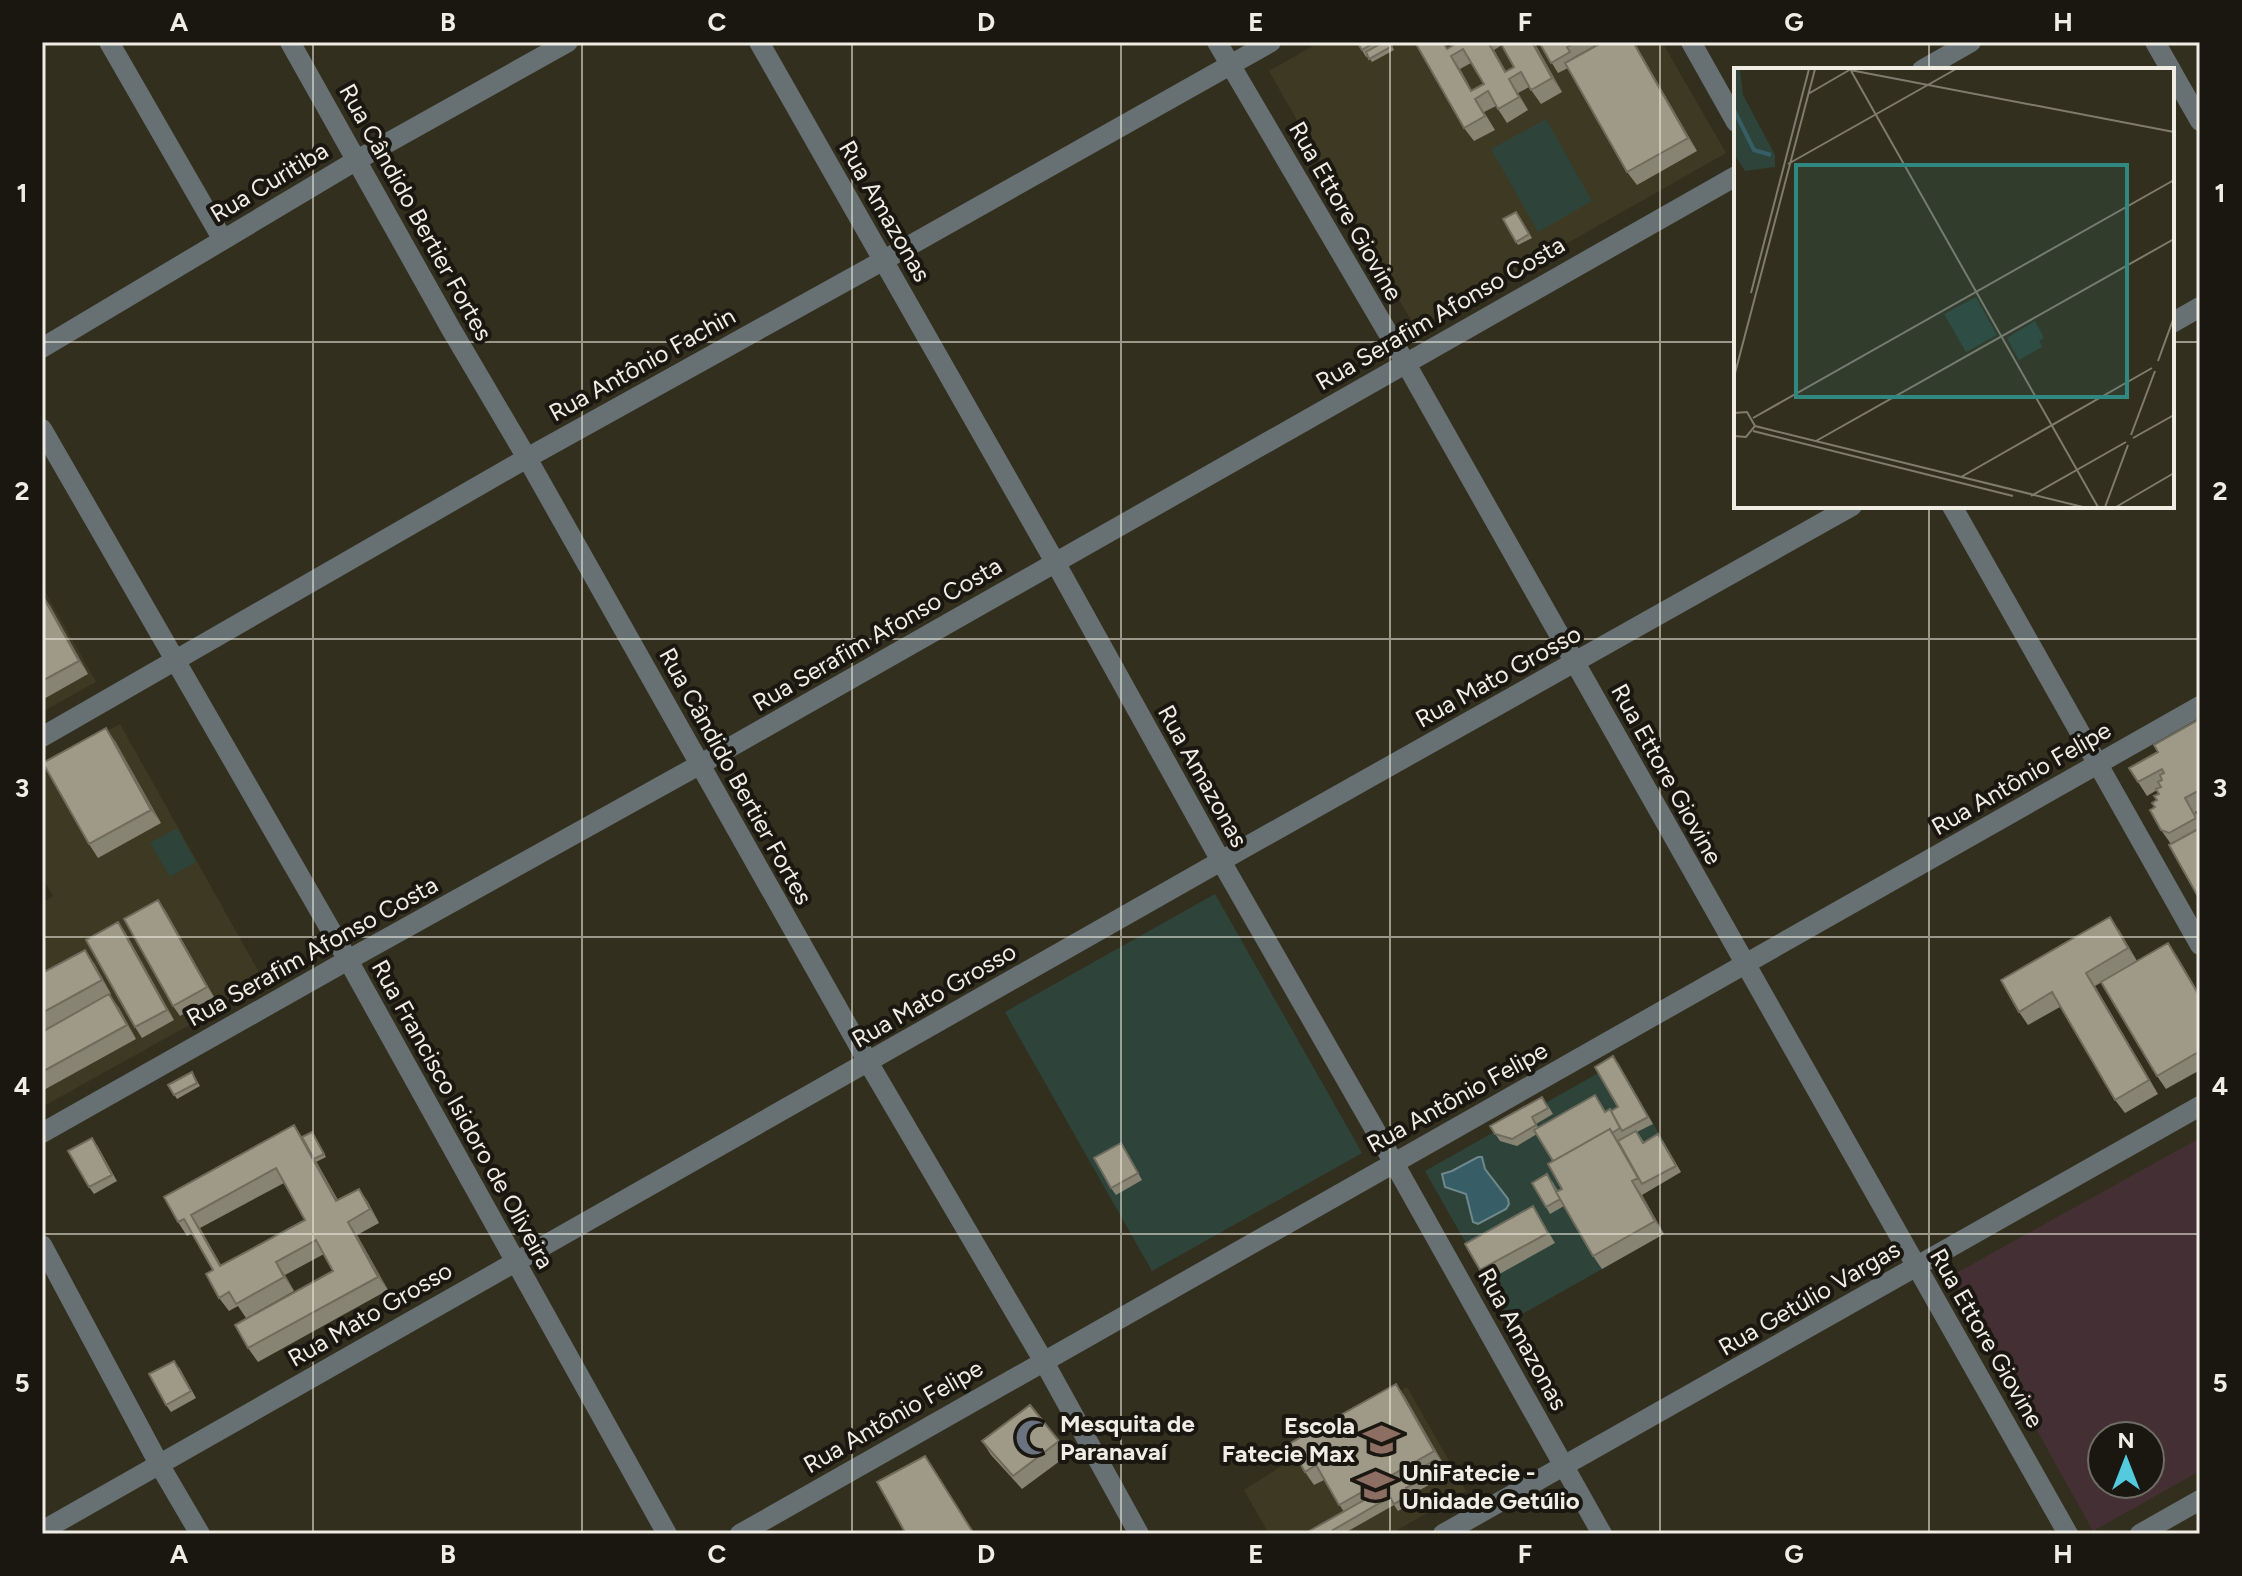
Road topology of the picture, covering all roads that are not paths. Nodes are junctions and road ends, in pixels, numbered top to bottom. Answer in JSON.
{"nodes":[{"id":1,"x":109,"y":42,"type":"edge"},
{"id":2,"x":290,"y":42,"type":"edge"},
{"id":3,"x":568,"y":42,"type":"edge"},
{"id":4,"x":759,"y":42,"type":"edge"},
{"id":5,"x":1217,"y":42,"type":"edge"},
{"id":6,"x":1271,"y":42,"type":"edge"},
{"id":7,"x":1691,"y":42,"type":"edge"},
{"id":8,"x":1971,"y":42,"type":"edge"},
{"id":9,"x":2155,"y":42,"type":"edge"},
{"id":10,"x":1230,"y":65,"type":"junction"},
{"id":11,"x":1926,"y":68,"type":"edge"},
{"id":12,"x":2170,"y":68,"type":"edge"},
{"id":13,"x":2174,"y":75,"type":"edge"},
{"id":14,"x":1734,"y":118,"type":"edge"},
{"id":15,"x":2200,"y":121,"type":"edge"},
{"id":16,"x":357,"y":160,"type":"junction"},
{"id":17,"x":1734,"y":177,"type":"edge"},
{"id":18,"x":223,"y":240,"type":"junction"},
{"id":19,"x":884,"y":260,"type":"junction"},
{"id":20,"x":2200,"y":307,"type":"edge"},
{"id":21,"x":2174,"y":322,"type":"edge"},
{"id":22,"x":42,"y":348,"type":"edge"},
{"id":23,"x":1405,"y":362,"type":"junction"},
{"id":24,"x":42,"y":429,"type":"edge"},
{"id":25,"x":527,"y":458,"type":"junction"},
{"id":26,"x":1848,"y":508,"type":"edge"},
{"id":27,"x":1953,"y":508,"type":"edge"},
{"id":28,"x":1055,"y":562,"type":"junction"},
{"id":29,"x":176,"y":661,"type":"junction"},
{"id":30,"x":1575,"y":663,"type":"junction"},
{"id":31,"x":2200,"y":706,"type":"edge"},
{"id":32,"x":42,"y":737,"type":"edge"},
{"id":33,"x":2098,"y":764,"type":"junction"},
{"id":34,"x":699,"y":765,"type":"junction"},
{"id":35,"x":1221,"y":861,"type":"junction"},
{"id":36,"x":2200,"y":945,"type":"edge"},
{"id":37,"x":348,"y":960,"type":"junction"},
{"id":38,"x":1745,"y":964,"type":"junction"},
{"id":39,"x":868,"y":1062,"type":"junction"},
{"id":40,"x":2200,"y":1106,"type":"edge"},
{"id":41,"x":42,"y":1133,"type":"edge"},
{"id":42,"x":1394,"y":1163,"type":"junction"},
{"id":43,"x":42,"y":1245,"type":"edge"},
{"id":44,"x":515,"y":1262,"type":"junction"},
{"id":45,"x":1917,"y":1266,"type":"junction"},
{"id":46,"x":1043,"y":1360,"type":"junction"},
{"id":47,"x":159,"y":1464,"type":"junction"},
{"id":48,"x":1564,"y":1467,"type":"junction"},
{"id":49,"x":2200,"y":1500,"type":"edge"},
{"id":50,"x":42,"y":1531,"type":"edge"},
{"id":51,"x":200,"y":1534,"type":"edge"},
{"id":52,"x":667,"y":1534,"type":"edge"},
{"id":53,"x":740,"y":1534,"type":"edge"},
{"id":54,"x":1139,"y":1534,"type":"edge"},
{"id":55,"x":1443,"y":1534,"type":"edge"},
{"id":56,"x":1602,"y":1534,"type":"edge"},
{"id":57,"x":2068,"y":1534,"type":"edge"},
{"id":58,"x":2140,"y":1534,"type":"edge"}],
"edges":[{"from":1,"to":18,"type":"street"},
{"from":2,"to":16,"type":"street","name":"Rua Cândido Bertier Fortes"},
{"from":3,"to":16,"type":"street","name":"Rua Curitiba"},
{"from":4,"to":19,"type":"street","name":"Rua Amazonas"},
{"from":5,"to":10,"type":"street","name":"Rua Ettore Giovine"},
{"from":6,"to":10,"type":"street","name":"Rua Antônio Fachin"},
{"from":7,"to":14,"type":"street"},
{"from":8,"to":11,"type":"street"},
{"from":9,"to":12,"type":"street"},
{"from":10,"to":19,"type":"street","name":"Rua Antônio Fachin"},
{"from":10,"to":23,"type":"street","name":"Rua Ettore Giovine"},
{"from":13,"to":15,"type":"street"},
{"from":16,"to":18,"type":"street","name":"Rua Curitiba"},
{"from":16,"to":25,"type":"street","name":"Rua Cândido Bertier Fortes"},
{"from":17,"to":23,"type":"street","name":"Rua Serafim Afonso Costa"},
{"from":18,"to":22,"type":"street","name":"Rua Curitiba"},
{"from":19,"to":25,"type":"street","name":"Rua Antônio Fachin"},
{"from":19,"to":28,"type":"street","name":"Rua Amazonas"},
{"from":20,"to":21,"type":"street"},
{"from":23,"to":28,"type":"street","name":"Rua Serafim Afonso Costa"},
{"from":23,"to":30,"type":"street","name":"Rua Ettore Giovine"},
{"from":24,"to":29,"type":"street","name":"Rua Francisco Isidoro de Oliveira"},
{"from":25,"to":29,"type":"street","name":"Rua Antônio Fachin"},
{"from":25,"to":34,"type":"street","name":"Rua Cândido Bertier Fortes"},
{"from":26,"to":30,"type":"street","name":"Rua Mato Grosso"},
{"from":27,"to":33,"type":"street"},
{"from":28,"to":34,"type":"street","name":"Rua Serafim Afonso Costa"},
{"from":28,"to":35,"type":"street","name":"Rua Amazonas"},
{"from":29,"to":32,"type":"street","name":"Rua Antônio Fachin"},
{"from":29,"to":37,"type":"street","name":"Rua Francisco Isidoro de Oliveira"},
{"from":30,"to":35,"type":"street","name":"Rua Mato Grosso"},
{"from":30,"to":38,"type":"street","name":"Rua Ettore Giovine"},
{"from":31,"to":33,"type":"street","name":"Rua Antônio Felipe"},
{"from":33,"to":36,"type":"street"},
{"from":33,"to":38,"type":"street","name":"Rua Antônio Felipe"},
{"from":34,"to":37,"type":"street","name":"Rua Serafim Afonso Costa"},
{"from":34,"to":39,"type":"street","name":"Rua Cândido Bertier Fortes"},
{"from":35,"to":39,"type":"street","name":"Rua Mato Grosso"},
{"from":35,"to":42,"type":"street","name":"Rua Amazonas"},
{"from":37,"to":41,"type":"street","name":"Rua Serafim Afonso Costa"},
{"from":37,"to":44,"type":"street","name":"Rua Francisco Isidoro de Oliveira"},
{"from":38,"to":42,"type":"street","name":"Rua Antônio Felipe"},
{"from":38,"to":45,"type":"street","name":"Rua Ettore Giovine"},
{"from":39,"to":44,"type":"street","name":"Rua Mato Grosso"},
{"from":39,"to":46,"type":"street","name":"Rua Cândido Bertier Fortes"},
{"from":40,"to":45,"type":"street","name":"Rua Getúlio Vargas"},
{"from":42,"to":46,"type":"street","name":"Rua Antônio Felipe"},
{"from":42,"to":48,"type":"street","name":"Rua Amazonas"},
{"from":43,"to":47,"type":"street"},
{"from":44,"to":47,"type":"street","name":"Rua Mato Grosso"},
{"from":44,"to":52,"type":"street","name":"Rua Francisco Isidoro de Oliveira"},
{"from":45,"to":48,"type":"street","name":"Rua Getúlio Vargas"},
{"from":45,"to":57,"type":"street","name":"Rua Ettore Giovine"},
{"from":46,"to":53,"type":"street","name":"Rua Antônio Felipe"},
{"from":46,"to":54,"type":"street","name":"Rua Cândido Bertier Fortes"},
{"from":47,"to":50,"type":"street","name":"Rua Mato Grosso"},
{"from":47,"to":51,"type":"street"},
{"from":48,"to":55,"type":"street","name":"Rua Getúlio Vargas"},
{"from":48,"to":56,"type":"street","name":"Rua Amazonas"},
{"from":49,"to":58,"type":"street"}]}
